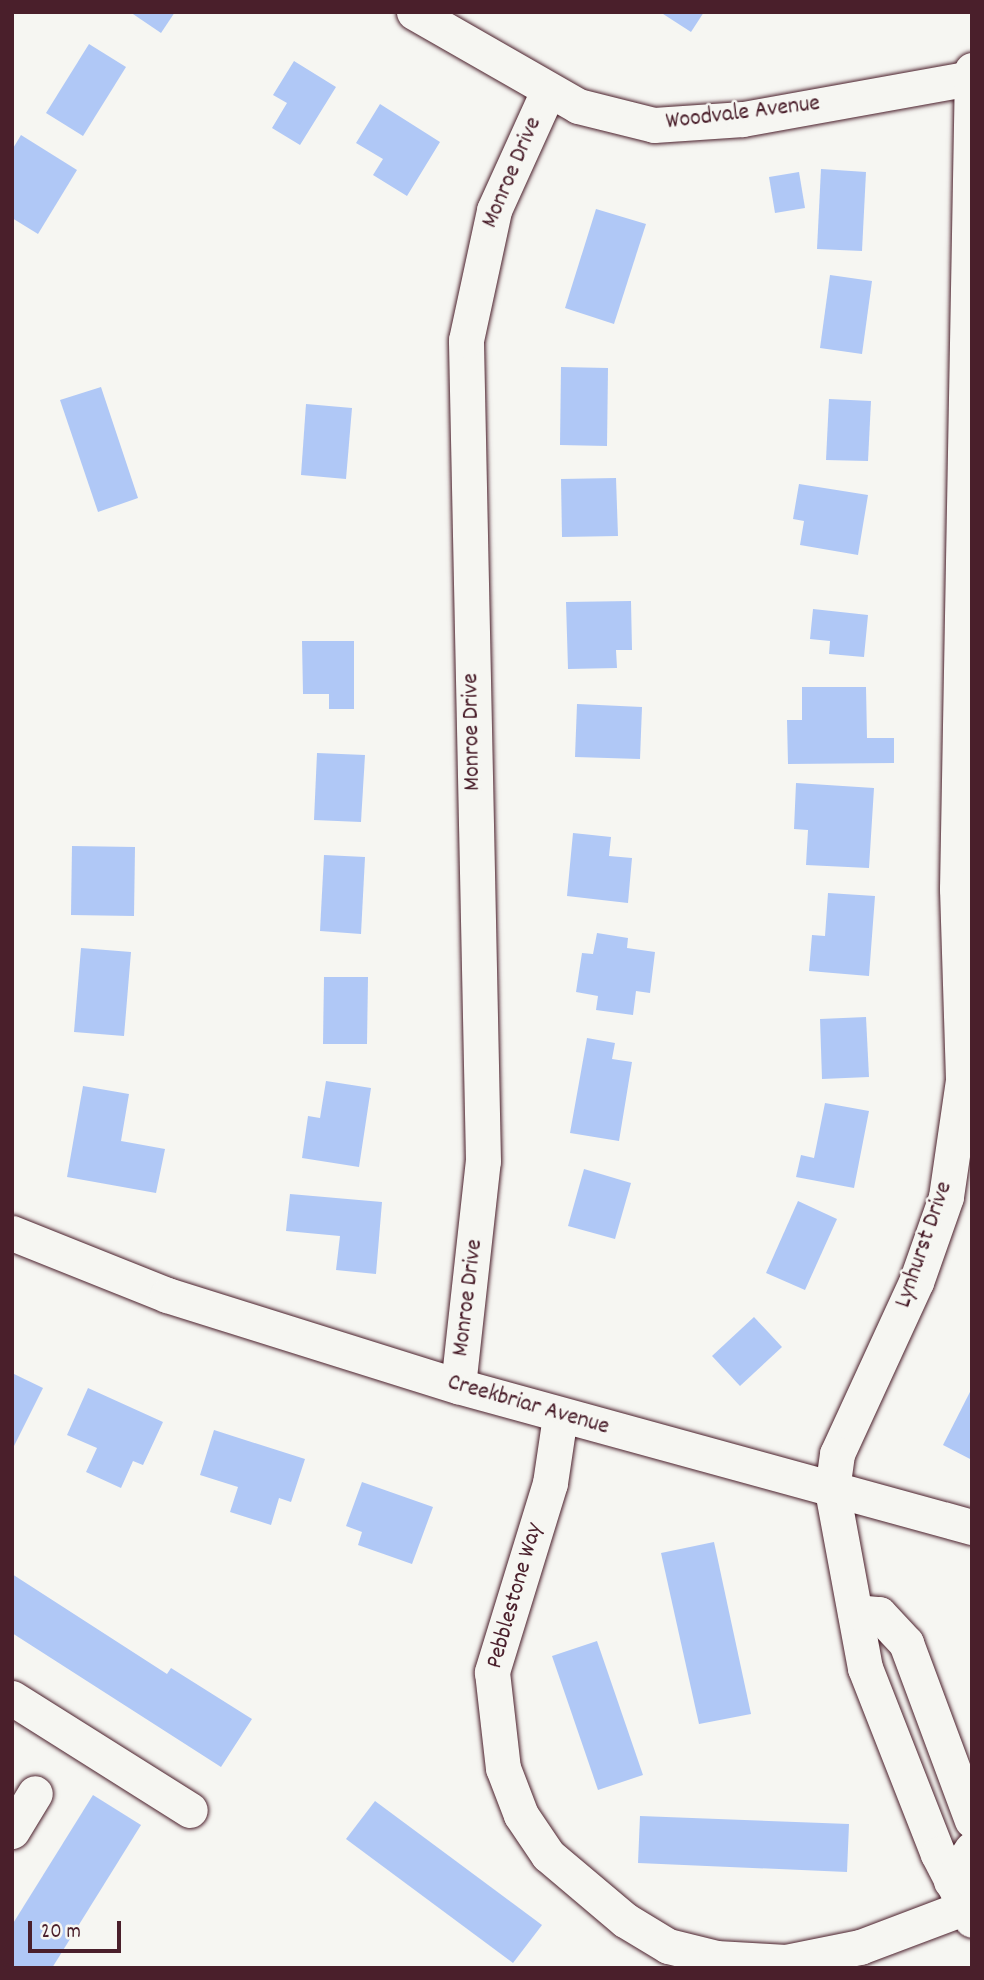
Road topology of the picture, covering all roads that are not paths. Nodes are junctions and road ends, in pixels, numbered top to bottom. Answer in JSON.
{"nodes":[{"id":1,"x":414,"y":12,"type":"edge"},
{"id":2,"x":971,"y":75,"type":"edge"},
{"id":3,"x":548,"y":92,"type":"junction"},
{"id":4,"x":12,"y":1233,"type":"edge"},
{"id":5,"x":458,"y":1386,"type":"junction"},
{"id":6,"x":561,"y":1416,"type":"junction"},
{"id":7,"x":832,"y":1490,"type":"junction"},
{"id":8,"x":972,"y":1527,"type":"edge"},
{"id":9,"x":855,"y":1612,"type":"junction"},
{"id":10,"x":12,"y":1698,"type":"edge"},
{"id":11,"x":35,"y":1793,"type":"dead end"},
{"id":12,"x":190,"y":1810,"type":"dead end"},
{"id":13,"x":972,"y":1820,"type":"edge"},
{"id":14,"x":12,"y":1831,"type":"edge"},
{"id":15,"x":972,"y":1849,"type":"edge"},
{"id":16,"x":962,"y":1903,"type":"edge"}],
"edges":[{"from":1,"to":3,"type":"street","name":"Woodvale Avenue"},
{"from":2,"to":3,"type":"street","name":"Woodvale Avenue"},
{"from":2,"to":7,"type":"street","name":"Lynhurst Drive"},
{"from":3,"to":5,"type":"street","name":"Monroe Drive"},
{"from":4,"to":5,"type":"street","name":"Creekbriar Avenue"},
{"from":5,"to":6,"type":"street","name":"Creekbriar Avenue"},
{"from":6,"to":7,"type":"street","name":"Creekbriar Avenue"},
{"from":6,"to":16,"type":"street","name":"Pebblestone Way"},
{"from":7,"to":8,"type":"street","name":"Creekbriar Avenue"},
{"from":7,"to":9,"type":"street","name":"Lynhurst Drive"},
{"from":9,"to":13,"type":"street"},
{"from":9,"to":16,"type":"street","name":"Lynhurst Drive"},
{"from":10,"to":12,"type":"street"},
{"from":11,"to":14,"type":"street"},
{"from":15,"to":16,"type":"street"}]}
